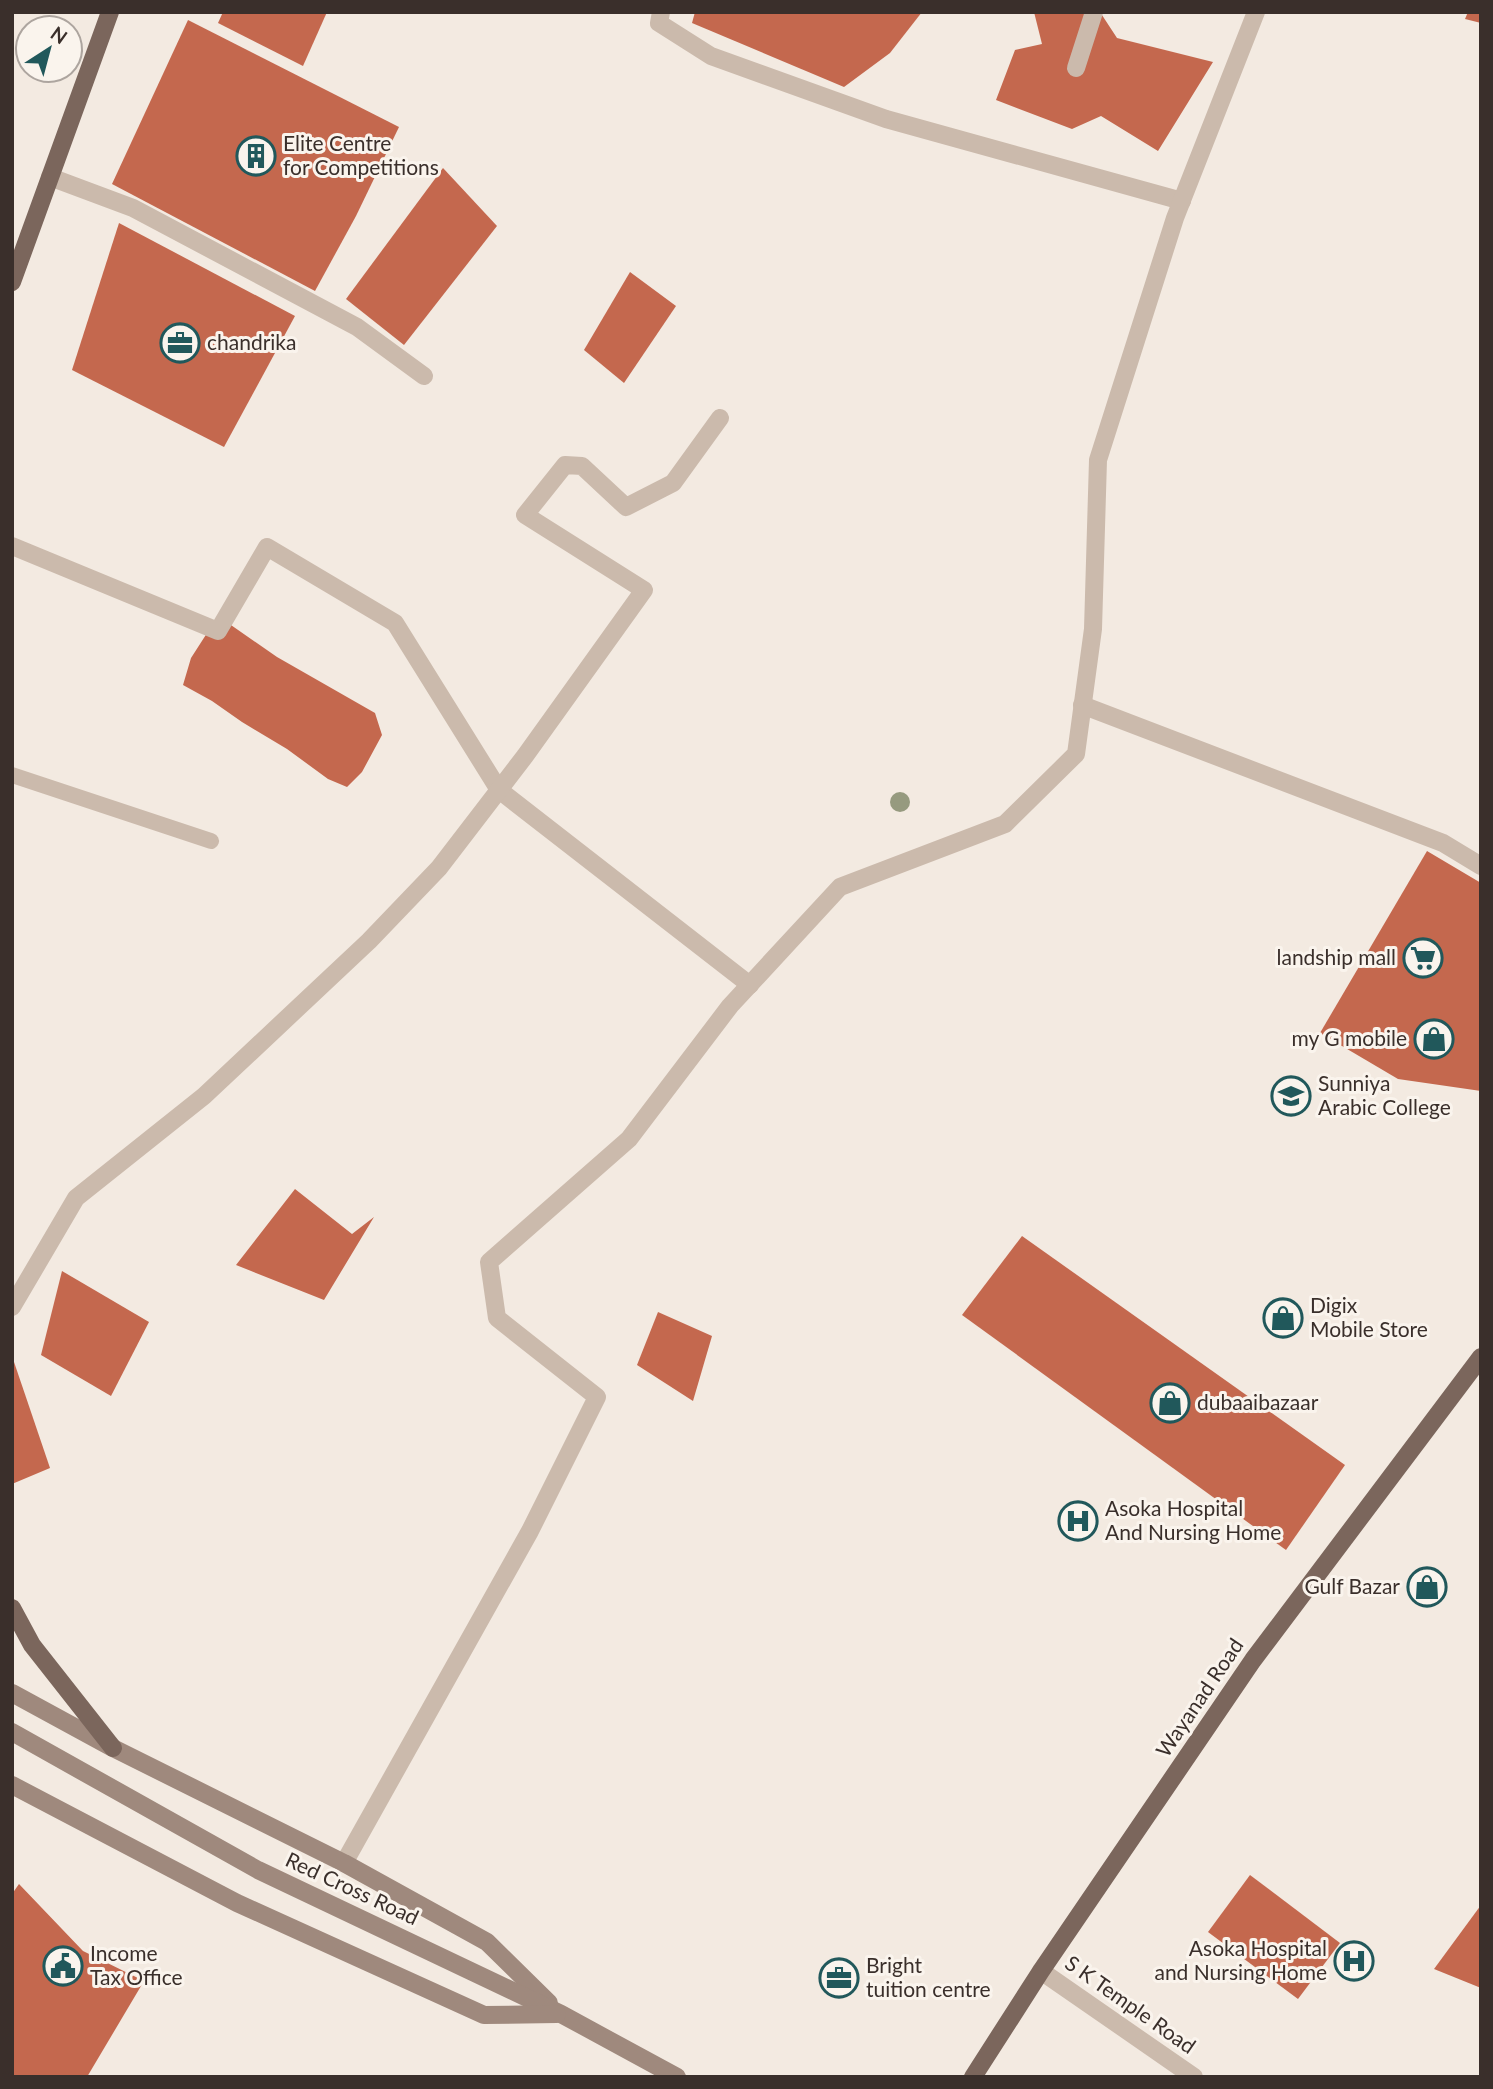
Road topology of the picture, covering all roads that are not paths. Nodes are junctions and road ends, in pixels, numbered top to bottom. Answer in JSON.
{"nodes":[{"id":1,"x":110,"y":12,"type":"edge"},
{"id":2,"x":662,"y":12,"type":"edge"},
{"id":3,"x":1094,"y":12,"type":"edge"},
{"id":4,"x":1256,"y":12,"type":"edge"},
{"id":5,"x":1076,"y":68,"type":"dead end"},
{"id":6,"x":50,"y":177,"type":"junction"},
{"id":7,"x":1182,"y":201,"type":"junction"},
{"id":8,"x":12,"y":282,"type":"edge"},
{"id":9,"x":424,"y":376,"type":"dead end"},
{"id":10,"x":720,"y":418,"type":"dead end"},
{"id":11,"x":12,"y":546,"type":"edge"},
{"id":12,"x":1082,"y":705,"type":"junction"},
{"id":13,"x":12,"y":775,"type":"edge"},
{"id":14,"x":499,"y":790,"type":"junction"},
{"id":15,"x":211,"y":841,"type":"dead end"},
{"id":16,"x":1481,"y":866,"type":"edge"},
{"id":17,"x":750,"y":985,"type":"junction"},
{"id":18,"x":12,"y":1307,"type":"edge"},
{"id":19,"x":1481,"y":1357,"type":"edge"},
{"id":20,"x":12,"y":1608,"type":"edge"},
{"id":21,"x":12,"y":1693,"type":"edge"},
{"id":22,"x":12,"y":1732,"type":"edge"},
{"id":23,"x":113,"y":1748,"type":"junction"},
{"id":24,"x":12,"y":1785,"type":"edge"},
{"id":25,"x":344,"y":1863,"type":"junction"},
{"id":26,"x":1041,"y":1971,"type":"junction"},
{"id":27,"x":561,"y":2014,"type":"junction"},
{"id":28,"x":677,"y":2077,"type":"edge"},
{"id":29,"x":973,"y":2077,"type":"edge"},
{"id":30,"x":1194,"y":2077,"type":"edge"}],
"edges":[{"from":1,"to":6,"type":"main road"},
{"from":2,"to":7,"type":"street"},
{"from":3,"to":5,"type":"street"},
{"from":4,"to":7,"type":"street"},
{"from":6,"to":8,"type":"main road"},
{"from":6,"to":9,"type":"street"},
{"from":7,"to":12,"type":"street"},
{"from":10,"to":14,"type":"street"},
{"from":11,"to":14,"type":"street"},
{"from":12,"to":16,"type":"street"},
{"from":12,"to":17,"type":"street"},
{"from":13,"to":15,"type":"lane"},
{"from":14,"to":17,"type":"street"},
{"from":14,"to":18,"type":"street"},
{"from":17,"to":25,"type":"street"},
{"from":19,"to":26,"type":"main road","name":"Wayanad Road"},
{"from":20,"to":23,"type":"main road"},
{"from":21,"to":23,"type":"main road"},
{"from":22,"to":27,"type":"main road","name":"Red Cross Road"},
{"from":23,"to":25,"type":"main road"},
{"from":24,"to":27,"type":"main road"},
{"from":25,"to":27,"type":"main road"},
{"from":26,"to":29,"type":"main road","name":"Wayanad Road"},
{"from":26,"to":30,"type":"street","name":"S K Temple Road"},
{"from":27,"to":28,"type":"main road","name":"Red Cross Road"}]}
